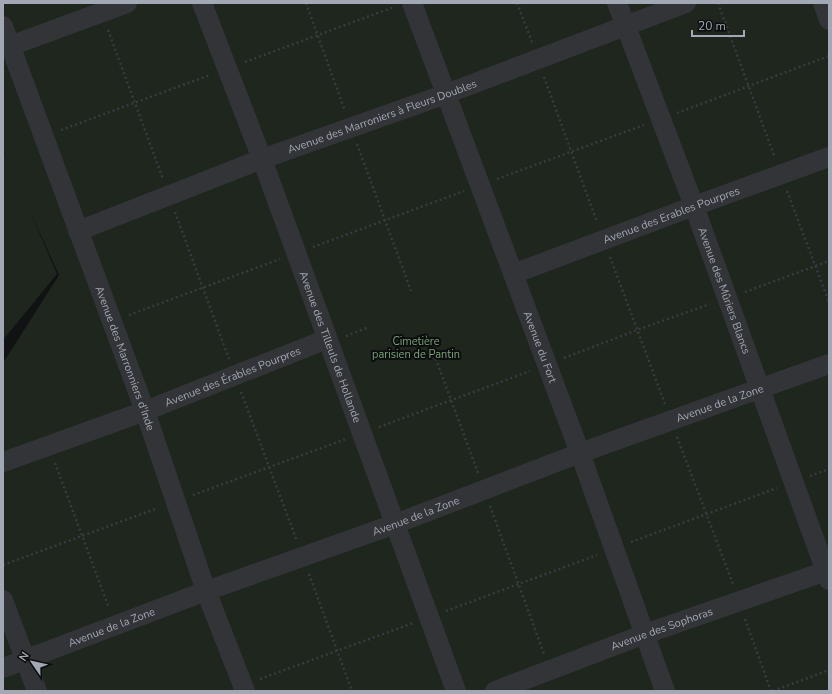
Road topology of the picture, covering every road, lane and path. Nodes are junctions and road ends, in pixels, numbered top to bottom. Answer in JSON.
{"nodes":[{"id":1,"x":127,"y":3,"type":"edge"},
{"id":2,"x":202,"y":3,"type":"edge"},
{"id":3,"x":306,"y":3,"type":"edge"},
{"id":4,"x":412,"y":3,"type":"edge"},
{"id":5,"x":517,"y":3,"type":"edge"},
{"id":6,"x":617,"y":3,"type":"edge"},
{"id":7,"x":686,"y":3,"type":"edge"},
{"id":8,"x":718,"y":3,"type":"edge"},
{"id":9,"x":823,"y":3,"type":"edge"},
{"id":10,"x":101,"y":12,"type":"junction"},
{"id":11,"x":829,"y":20,"type":"edge"},
{"id":12,"x":3,"y":26,"type":"edge"},
{"id":13,"x":626,"y":26,"type":"junction"},
{"id":14,"x":10,"y":46,"type":"junction"},
{"id":15,"x":538,"y":59,"type":"junction"},
{"id":16,"x":446,"y":94,"type":"junction"},
{"id":17,"x":351,"y":127,"type":"junction"},
{"id":18,"x":829,"y":157,"type":"edge"},
{"id":19,"x":262,"y":159,"type":"junction"},
{"id":20,"x":781,"y":175,"type":"junction"},
{"id":21,"x":169,"y":195,"type":"junction"},
{"id":22,"x":694,"y":206,"type":"junction"},
{"id":23,"x":78,"y":230,"type":"junction"},
{"id":24,"x":604,"y":240,"type":"junction"},
{"id":25,"x":829,"y":260,"type":"edge"},
{"id":26,"x":815,"y":266,"type":"junction"},
{"id":27,"x":513,"y":274,"type":"junction"},
{"id":28,"x":411,"y":291,"type":"dead end"},
{"id":29,"x":728,"y":298,"type":"junction"},
{"id":30,"x":829,"y":302,"type":"edge"},
{"id":31,"x":369,"y":327,"type":"dead end"},
{"id":32,"x":637,"y":330,"type":"junction"},
{"id":33,"x":427,"y":335,"type":"dead end"},
{"id":34,"x":328,"y":341,"type":"junction"},
{"id":35,"x":547,"y":364,"type":"junction"},
{"id":36,"x":829,"y":364,"type":"edge"},
{"id":37,"x":235,"y":375,"type":"junction"},
{"id":38,"x":760,"y":389,"type":"junction"},
{"id":39,"x":451,"y":400,"type":"junction"},
{"id":40,"x":145,"y":411,"type":"junction"},
{"id":41,"x":671,"y":420,"type":"junction"},
{"id":42,"x":362,"y":433,"type":"junction"},
{"id":43,"x":48,"y":446,"type":"junction"},
{"id":44,"x":580,"y":453,"type":"junction"},
{"id":45,"x":3,"y":462,"type":"edge"},
{"id":46,"x":269,"y":467,"type":"junction"},
{"id":47,"x":829,"y":469,"type":"edge"},
{"id":48,"x":794,"y":482,"type":"junction"},
{"id":49,"x":484,"y":490,"type":"junction"},
{"id":50,"x":176,"y":502,"type":"junction"},
{"id":51,"x":707,"y":514,"type":"junction"},
{"id":52,"x":395,"y":524,"type":"junction"},
{"id":53,"x":82,"y":536,"type":"junction"},
{"id":54,"x":614,"y":548,"type":"junction"},
{"id":55,"x":302,"y":557,"type":"junction"},
{"id":56,"x":3,"y":565,"type":"edge"},
{"id":57,"x":828,"y":574,"type":"edge"},
{"id":58,"x":518,"y":584,"type":"junction"},
{"id":59,"x":206,"y":591,"type":"junction"},
{"id":60,"x":3,"y":600,"type":"edge"},
{"id":61,"x":739,"y":601,"type":"junction"},
{"id":62,"x":429,"y":617,"type":"junction"},
{"id":63,"x":116,"y":626,"type":"junction"},
{"id":64,"x":645,"y":634,"type":"junction"},
{"id":65,"x":337,"y":651,"type":"junction"},
{"id":66,"x":25,"y":660,"type":"junction"},
{"id":67,"x":3,"y":668,"type":"edge"},
{"id":68,"x":550,"y":670,"type":"junction"},
{"id":69,"x":829,"y":670,"type":"edge"},
{"id":70,"x":244,"y":688,"type":"edge"},
{"id":71,"x":37,"y":691,"type":"edge"},
{"id":72,"x":352,"y":691,"type":"edge"},
{"id":73,"x":456,"y":691,"type":"edge"},
{"id":74,"x":495,"y":691,"type":"edge"},
{"id":75,"x":665,"y":691,"type":"edge"},
{"id":76,"x":772,"y":691,"type":"edge"}],
"edges":[{"from":1,"to":10,"type":"lane"},
{"from":2,"to":19,"type":"lane","name":"Avenue des Tilleuls de Hollande"},
{"from":3,"to":17,"type":"path"},
{"from":4,"to":16,"type":"lane","name":"Avenue du Fort"},
{"from":5,"to":15,"type":"path"},
{"from":6,"to":13,"type":"lane","name":"Avenue des Mûriers Blancs"},
{"from":7,"to":13,"type":"lane","name":"Avenue des Marroniers à Fleurs Doubles"},
{"from":8,"to":20,"type":"path"},
{"from":9,"to":11,"type":"lane"},
{"from":10,"to":14,"type":"lane"},
{"from":10,"to":21,"type":"path"},
{"from":12,"to":14,"type":"lane","name":"Avenue des Marronniers d'Inde"},
{"from":13,"to":15,"type":"lane","name":"Avenue des Marroniers à Fleurs Doubles"},
{"from":13,"to":22,"type":"lane","name":"Avenue des Mûriers Blancs"},
{"from":14,"to":23,"type":"lane","name":"Avenue des Marronniers d'Inde"},
{"from":15,"to":16,"type":"lane","name":"Avenue des Marroniers à Fleurs Doubles"},
{"from":15,"to":24,"type":"path"},
{"from":16,"to":17,"type":"lane","name":"Avenue des Marroniers à Fleurs Doubles"},
{"from":16,"to":27,"type":"lane","name":"Avenue du Fort"},
{"from":17,"to":19,"type":"lane","name":"Avenue des Marroniers à Fleurs Doubles"},
{"from":17,"to":28,"type":"path"},
{"from":18,"to":20,"type":"lane","name":"Avenue des Erables Pourpres"},
{"from":19,"to":21,"type":"lane","name":"Avenue des Marroniers à Fleurs Doubles"},
{"from":19,"to":34,"type":"lane","name":"Avenue des Tilleuls de Hollande"},
{"from":20,"to":22,"type":"lane","name":"Avenue des Erables Pourpres"},
{"from":20,"to":26,"type":"path"},
{"from":21,"to":23,"type":"lane","name":"Avenue des Marroniers à Fleurs Doubles"},
{"from":21,"to":37,"type":"path"},
{"from":22,"to":24,"type":"lane","name":"Avenue des Erables Pourpres"},
{"from":22,"to":29,"type":"lane","name":"Avenue des Mûriers Blancs"},
{"from":23,"to":40,"type":"lane","name":"Avenue des Marronniers d'Inde"},
{"from":24,"to":27,"type":"lane","name":"Avenue des Erables Pourpres"},
{"from":24,"to":32,"type":"path"},
{"from":25,"to":26,"type":"path"},
{"from":26,"to":29,"type":"path"},
{"from":26,"to":30,"type":"path"},
{"from":27,"to":35,"type":"lane","name":"Avenue du Fort"},
{"from":29,"to":32,"type":"path"},
{"from":29,"to":38,"type":"lane","name":"Avenue des Mûriers Blancs"},
{"from":31,"to":34,"type":"path"},
{"from":32,"to":35,"type":"path"},
{"from":32,"to":41,"type":"path"},
{"from":33,"to":39,"type":"path"},
{"from":34,"to":37,"type":"lane","name":"Avenue des Érables Pourpres"},
{"from":34,"to":42,"type":"lane","name":"Avenue des Tilleuls de Hollande"},
{"from":35,"to":39,"type":"path"},
{"from":35,"to":44,"type":"lane","name":"Avenue du Fort"},
{"from":36,"to":38,"type":"lane","name":"Avenue de la Zone"},
{"from":37,"to":40,"type":"lane","name":"Avenue des Érables Pourpres"},
{"from":37,"to":46,"type":"path"},
{"from":38,"to":41,"type":"lane","name":"Avenue de la Zone"},
{"from":38,"to":48,"type":"lane","name":"Avenue des Mûriers Blancs"},
{"from":39,"to":42,"type":"path"},
{"from":39,"to":49,"type":"path"},
{"from":40,"to":43,"type":"lane","name":"Avenue des Érables Pourpres"},
{"from":40,"to":50,"type":"lane","name":"Avenue des Marronniers d'Inde"},
{"from":41,"to":44,"type":"lane","name":"Avenue de la Zone"},
{"from":41,"to":51,"type":"path"},
{"from":42,"to":46,"type":"path"},
{"from":42,"to":52,"type":"lane","name":"Avenue des Tilleuls de Hollande"},
{"from":43,"to":45,"type":"lane","name":"Avenue des Érables Pourpres"},
{"from":43,"to":53,"type":"path"},
{"from":44,"to":49,"type":"lane","name":"Avenue de la Zone"},
{"from":44,"to":54,"type":"lane","name":"Avenue du Fort"},
{"from":46,"to":50,"type":"path"},
{"from":46,"to":55,"type":"path"},
{"from":47,"to":48,"type":"path"},
{"from":48,"to":51,"type":"path"},
{"from":48,"to":57,"type":"lane","name":"Avenue des Mûriers Blancs"},
{"from":49,"to":52,"type":"lane","name":"Avenue de la Zone"},
{"from":49,"to":58,"type":"path"},
{"from":50,"to":53,"type":"path"},
{"from":50,"to":59,"type":"lane","name":"Avenue des Marronniers d'Inde"},
{"from":51,"to":54,"type":"path"},
{"from":51,"to":61,"type":"path"},
{"from":52,"to":55,"type":"lane","name":"Avenue de la Zone"},
{"from":52,"to":62,"type":"lane","name":"Avenue des Tilleuls de Hollande"},
{"from":53,"to":56,"type":"path"},
{"from":53,"to":63,"type":"path"},
{"from":54,"to":58,"type":"path"},
{"from":54,"to":64,"type":"lane","name":"Avenue du Fort"},
{"from":55,"to":59,"type":"lane","name":"Avenue de la Zone"},
{"from":55,"to":65,"type":"path"},
{"from":57,"to":61,"type":"lane","name":"Avenue des Sophoras"},
{"from":58,"to":62,"type":"path"},
{"from":58,"to":68,"type":"path"},
{"from":59,"to":63,"type":"lane","name":"Avenue de la Zone"},
{"from":59,"to":70,"type":"lane","name":"Avenue des Marronniers d'Inde"},
{"from":60,"to":66,"type":"lane"},
{"from":61,"to":64,"type":"lane","name":"Avenue des Sophoras"},
{"from":61,"to":76,"type":"path"},
{"from":62,"to":65,"type":"path"},
{"from":62,"to":73,"type":"lane","name":"Avenue des Tilleuls de Hollande"},
{"from":63,"to":66,"type":"lane","name":"Avenue de la Zone"},
{"from":64,"to":68,"type":"lane","name":"Avenue des Sophoras"},
{"from":64,"to":75,"type":"lane","name":"Avenue du Fort"},
{"from":65,"to":70,"type":"path"},
{"from":65,"to":72,"type":"path"},
{"from":66,"to":67,"type":"lane","name":"Avenue de la Zone"},
{"from":66,"to":71,"type":"lane"},
{"from":68,"to":74,"type":"lane","name":"Avenue des Sophoras"},
{"from":69,"to":76,"type":"path"}]}
